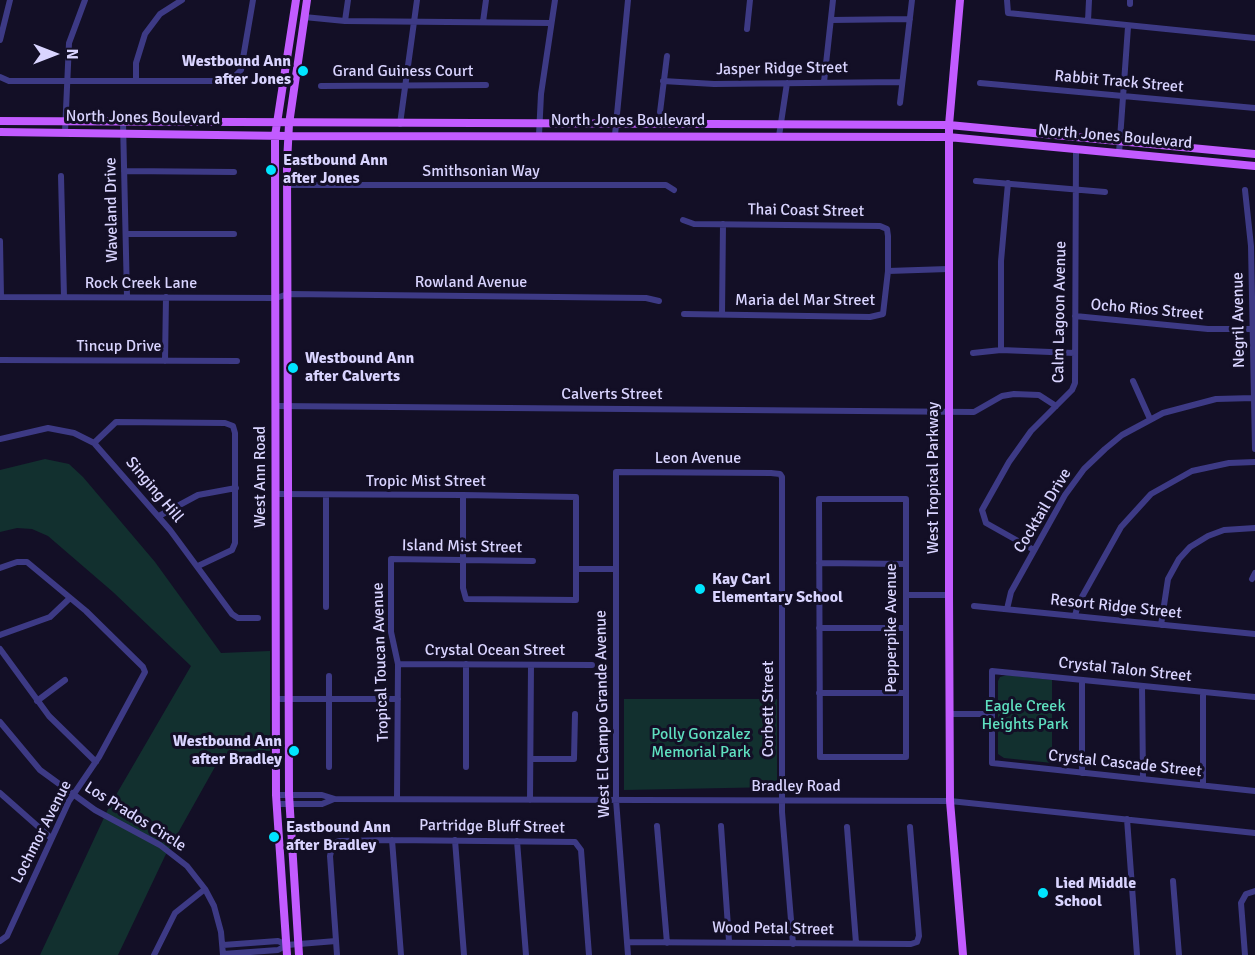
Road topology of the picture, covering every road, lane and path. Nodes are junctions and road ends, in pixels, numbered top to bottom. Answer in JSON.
{"nodes":[{"id":1,"x":10,"y":0,"type":"edge"},
{"id":2,"x":85,"y":0,"type":"edge"},
{"id":3,"x":182,"y":0,"type":"edge"},
{"id":4,"x":253,"y":0,"type":"edge"},
{"id":5,"x":296,"y":0,"type":"edge"},
{"id":6,"x":301,"y":0,"type":"edge"},
{"id":7,"x":307,"y":0,"type":"edge"},
{"id":8,"x":348,"y":0,"type":"edge"},
{"id":9,"x":417,"y":0,"type":"edge"},
{"id":10,"x":486,"y":0,"type":"edge"},
{"id":11,"x":555,"y":0,"type":"edge"},
{"id":12,"x":628,"y":0,"type":"edge"},
{"id":13,"x":750,"y":0,"type":"edge"},
{"id":14,"x":833,"y":0,"type":"edge"},
{"id":15,"x":912,"y":0,"type":"edge"},
{"id":16,"x":960,"y":0,"type":"edge"},
{"id":17,"x":1007,"y":0,"type":"edge"},
{"id":18,"x":1089,"y":0,"type":"edge"},
{"id":19,"x":304,"y":17,"type":"junction"},
{"id":20,"x":910,"y":19,"type":"junction"},
{"id":21,"x":831,"y":20,"type":"junction"},
{"id":22,"x":345,"y":21,"type":"junction"},
{"id":23,"x":1088,"y":21,"type":"junction"},
{"id":24,"x":414,"y":22,"type":"junction"},
{"id":25,"x":483,"y":22,"type":"junction"},
{"id":26,"x":551,"y":23,"type":"junction"},
{"id":27,"x":1128,"y":27,"type":"junction"},
{"id":28,"x":747,"y":29,"type":"dead end"},
{"id":29,"x":1255,"y":38,"type":"edge"},
{"id":30,"x":0,"y":40,"type":"edge"},
{"id":31,"x":667,"y":56,"type":"dead end"},
{"id":32,"x":0,"y":77,"type":"edge"},
{"id":33,"x":66,"y":79,"type":"junction"},
{"id":34,"x":136,"y":79,"type":"junction"},
{"id":35,"x":663,"y":81,"type":"junction"},
{"id":36,"x":824,"y":82,"type":"junction"},
{"id":37,"x":901,"y":82,"type":"junction"},
{"id":38,"x":787,"y":83,"type":"junction"},
{"id":39,"x":980,"y":83,"type":"dead end"},
{"id":40,"x":405,"y":84,"type":"junction"},
{"id":41,"x":321,"y":86,"type":"dead end"},
{"id":42,"x":486,"y":86,"type":"dead end"},
{"id":43,"x":1123,"y":96,"type":"junction"},
{"id":44,"x":900,"y":103,"type":"dead end"},
{"id":45,"x":1255,"y":108,"type":"edge"},
{"id":46,"x":660,"y":112,"type":"dead end"},
{"id":47,"x":0,"y":121,"type":"edge"},
{"id":48,"x":66,"y":121,"type":"junction"},
{"id":49,"x":123,"y":122,"type":"junction"},
{"id":50,"x":277,"y":124,"type":"junction"},
{"id":51,"x":289,"y":124,"type":"junction"},
{"id":52,"x":400,"y":124,"type":"junction"},
{"id":53,"x":539,"y":124,"type":"junction"},
{"id":54,"x":616,"y":125,"type":"junction"},
{"id":55,"x":949,"y":125,"type":"junction"},
{"id":56,"x":781,"y":126,"type":"junction"},
{"id":57,"x":0,"y":132,"type":"edge"},
{"id":58,"x":65,"y":132,"type":"junction"},
{"id":59,"x":123,"y":134,"type":"junction"},
{"id":60,"x":540,"y":135,"type":"junction"},
{"id":61,"x":615,"y":135,"type":"junction"},
{"id":62,"x":275,"y":136,"type":"junction"},
{"id":63,"x":288,"y":136,"type":"junction"},
{"id":64,"x":779,"y":136,"type":"junction"},
{"id":65,"x":948,"y":137,"type":"junction"},
{"id":66,"x":1120,"y":141,"type":"junction"},
{"id":67,"x":1076,"y":149,"type":"junction"},
{"id":68,"x":1119,"y":153,"type":"junction"},
{"id":69,"x":1255,"y":154,"type":"edge"},
{"id":70,"x":1255,"y":166,"type":"edge"},
{"id":71,"x":124,"y":171,"type":"junction"},
{"id":72,"x":234,"y":172,"type":"dead end"},
{"id":73,"x":61,"y":176,"type":"dead end"},
{"id":74,"x":976,"y":181,"type":"dead end"},
{"id":75,"x":1008,"y":183,"type":"junction"},
{"id":76,"x":287,"y":185,"type":"junction"},
{"id":77,"x":1075,"y":189,"type":"junction"},
{"id":78,"x":674,"y":190,"type":"dead end"},
{"id":79,"x":1245,"y":190,"type":"dead end"},
{"id":80,"x":1105,"y":192,"type":"dead end"},
{"id":81,"x":683,"y":220,"type":"dead end"},
{"id":82,"x":723,"y":224,"type":"junction"},
{"id":83,"x":126,"y":234,"type":"junction"},
{"id":84,"x":234,"y":234,"type":"dead end"},
{"id":85,"x":0,"y":241,"type":"edge"},
{"id":86,"x":948,"y":270,"type":"junction"},
{"id":87,"x":888,"y":271,"type":"junction"},
{"id":88,"x":282,"y":296,"type":"junction"},
{"id":89,"x":1,"y":297,"type":"edge"},
{"id":90,"x":64,"y":297,"type":"junction"},
{"id":91,"x":127,"y":297,"type":"junction"},
{"id":92,"x":166,"y":297,"type":"junction"},
{"id":93,"x":659,"y":301,"type":"dead end"},
{"id":94,"x":684,"y":314,"type":"dead end"},
{"id":95,"x":722,"y":314,"type":"junction"},
{"id":96,"x":1075,"y":316,"type":"junction"},
{"id":97,"x":1252,"y":329,"type":"junction"},
{"id":98,"x":1001,"y":350,"type":"junction"},
{"id":99,"x":973,"y":353,"type":"dead end"},
{"id":100,"x":1075,"y":353,"type":"junction"},
{"id":101,"x":0,"y":360,"type":"edge"},
{"id":102,"x":165,"y":361,"type":"junction"},
{"id":103,"x":237,"y":361,"type":"dead end"},
{"id":104,"x":1133,"y":381,"type":"dead end"},
{"id":105,"x":1254,"y":398,"type":"edge"},
{"id":106,"x":276,"y":406,"type":"junction"},
{"id":107,"x":289,"y":406,"type":"junction"},
{"id":108,"x":1056,"y":406,"type":"junction"},
{"id":109,"x":949,"y":411,"type":"junction"},
{"id":110,"x":1150,"y":419,"type":"junction"},
{"id":111,"x":0,"y":439,"type":"edge"},
{"id":112,"x":94,"y":443,"type":"junction"},
{"id":113,"x":1255,"y":449,"type":"edge"},
{"id":114,"x":1255,"y":462,"type":"edge"},
{"id":115,"x":616,"y":472,"type":"joint"},
{"id":116,"x":780,"y":474,"type":"joint"},
{"id":117,"x":236,"y":488,"type":"junction"},
{"id":118,"x":276,"y":494,"type":"junction"},
{"id":119,"x":288,"y":494,"type":"junction"},
{"id":120,"x":327,"y":495,"type":"junction"},
{"id":121,"x":463,"y":495,"type":"junction"},
{"id":122,"x":159,"y":516,"type":"junction"},
{"id":123,"x":1255,"y":528,"type":"edge"},
{"id":124,"x":1034,"y":550,"type":"junction"},
{"id":125,"x":391,"y":559,"type":"joint"},
{"id":126,"x":463,"y":560,"type":"junction"},
{"id":127,"x":532,"y":561,"type":"dead end"},
{"id":128,"x":819,"y":563,"type":"junction"},
{"id":129,"x":906,"y":564,"type":"junction"},
{"id":130,"x":198,"y":566,"type":"junction"},
{"id":131,"x":0,"y":568,"type":"edge"},
{"id":132,"x":577,"y":569,"type":"junction"},
{"id":133,"x":615,"y":569,"type":"junction"},
{"id":134,"x":906,"y":595,"type":"junction"},
{"id":135,"x":949,"y":595,"type":"junction"},
{"id":136,"x":70,"y":598,"type":"junction"},
{"id":137,"x":974,"y":606,"type":"dead end"},
{"id":138,"x":327,"y":607,"type":"dead end"},
{"id":139,"x":1007,"y":609,"type":"junction"},
{"id":140,"x":1075,"y":616,"type":"junction"},
{"id":141,"x":258,"y":618,"type":"dead end"},
{"id":142,"x":1161,"y":625,"type":"junction"},
{"id":143,"x":819,"y":628,"type":"junction"},
{"id":144,"x":906,"y":628,"type":"junction"},
{"id":145,"x":1255,"y":634,"type":"edge"},
{"id":146,"x":0,"y":635,"type":"edge"},
{"id":147,"x":0,"y":649,"type":"edge"},
{"id":148,"x":398,"y":664,"type":"junction"},
{"id":149,"x":466,"y":664,"type":"junction"},
{"id":150,"x":531,"y":664,"type":"junction"},
{"id":151,"x":592,"y":665,"type":"dead end"},
{"id":152,"x":329,"y":676,"type":"dead end"},
{"id":153,"x":65,"y":680,"type":"dead end"},
{"id":154,"x":1082,"y":680,"type":"junction"},
{"id":155,"x":1142,"y":686,"type":"junction"},
{"id":156,"x":1203,"y":692,"type":"junction"},
{"id":157,"x":819,"y":693,"type":"junction"},
{"id":158,"x":906,"y":693,"type":"junction"},
{"id":159,"x":1255,"y":697,"type":"edge"},
{"id":160,"x":276,"y":699,"type":"junction"},
{"id":161,"x":288,"y":699,"type":"junction"},
{"id":162,"x":329,"y":699,"type":"junction"},
{"id":163,"x":398,"y":699,"type":"junction"},
{"id":164,"x":37,"y":701,"type":"junction"},
{"id":165,"x":575,"y":714,"type":"dead end"},
{"id":166,"x":949,"y":714,"type":"junction"},
{"id":167,"x":992,"y":714,"type":"junction"},
{"id":168,"x":0,"y":722,"type":"edge"},
{"id":169,"x":531,"y":759,"type":"junction"},
{"id":170,"x":96,"y":762,"type":"junction"},
{"id":171,"x":329,"y":767,"type":"dead end"},
{"id":172,"x":466,"y":767,"type":"dead end"},
{"id":173,"x":1082,"y":773,"type":"junction"},
{"id":174,"x":1143,"y":779,"type":"junction"},
{"id":175,"x":1203,"y":785,"type":"junction"},
{"id":176,"x":1255,"y":791,"type":"edge"},
{"id":177,"x":0,"y":793,"type":"edge"},
{"id":178,"x":73,"y":795,"type":"junction"},
{"id":179,"x":289,"y":799,"type":"junction"},
{"id":180,"x":396,"y":799,"type":"junction"},
{"id":181,"x":277,"y":800,"type":"junction"},
{"id":182,"x":530,"y":800,"type":"junction"},
{"id":183,"x":616,"y":800,"type":"junction"},
{"id":184,"x":783,"y":801,"type":"junction"},
{"id":185,"x":950,"y":801,"type":"junction"},
{"id":186,"x":1127,"y":819,"type":"junction"},
{"id":187,"x":657,"y":826,"type":"dead end"},
{"id":188,"x":721,"y":826,"type":"dead end"},
{"id":189,"x":847,"y":827,"type":"dead end"},
{"id":190,"x":910,"y":827,"type":"dead end"},
{"id":191,"x":1255,"y":833,"type":"edge"},
{"id":192,"x":51,"y":838,"type":"junction"},
{"id":193,"x":392,"y":840,"type":"junction"},
{"id":194,"x":455,"y":840,"type":"junction"},
{"id":195,"x":517,"y":841,"type":"junction"},
{"id":196,"x":1173,"y":881,"type":"dead end"},
{"id":197,"x":205,"y":889,"type":"junction"},
{"id":198,"x":1255,"y":891,"type":"edge"},
{"id":199,"x":336,"y":941,"type":"junction"},
{"id":200,"x":729,"y":941,"type":"junction"},
{"id":201,"x":0,"y":942,"type":"edge"},
{"id":202,"x":627,"y":942,"type":"junction"},
{"id":203,"x":667,"y":943,"type":"junction"},
{"id":204,"x":856,"y":943,"type":"junction"},
{"id":205,"x":299,"y":944,"type":"junction"},
{"id":206,"x":793,"y":944,"type":"junction"},
{"id":207,"x":223,"y":945,"type":"junction"},
{"id":208,"x":287,"y":945,"type":"junction"},
{"id":209,"x":154,"y":955,"type":"edge"},
{"id":210,"x":224,"y":955,"type":"edge"},
{"id":211,"x":287,"y":955,"type":"edge"},
{"id":212,"x":300,"y":955,"type":"edge"},
{"id":213,"x":338,"y":955,"type":"edge"},
{"id":214,"x":401,"y":955,"type":"edge"},
{"id":215,"x":464,"y":955,"type":"edge"},
{"id":216,"x":526,"y":955,"type":"edge"},
{"id":217,"x":589,"y":955,"type":"edge"},
{"id":218,"x":628,"y":955,"type":"edge"},
{"id":219,"x":963,"y":955,"type":"edge"},
{"id":220,"x":1137,"y":955,"type":"edge"},
{"id":221,"x":1179,"y":955,"type":"edge"},
{"id":222,"x":1245,"y":955,"type":"edge"}],
"edges":[{"from":1,"to":30,"type":"street"},
{"from":2,"to":33,"type":"street"},
{"from":3,"to":34,"type":"street"},
{"from":4,"to":34,"type":"street"},
{"from":5,"to":50,"type":"main road","name":"West Ann Road"},
{"from":6,"to":19,"type":"main road"},
{"from":7,"to":19,"type":"main road","name":"West Ann Road"},
{"from":8,"to":22,"type":"street"},
{"from":9,"to":24,"type":"street"},
{"from":10,"to":25,"type":"street"},
{"from":11,"to":26,"type":"street"},
{"from":12,"to":54,"type":"street"},
{"from":13,"to":28,"type":"street"},
{"from":14,"to":21,"type":"street"},
{"from":15,"to":20,"type":"street"},
{"from":16,"to":55,"type":"main road","name":"West Tropical Parkway"},
{"from":17,"to":23,"type":"street"},
{"from":18,"to":23,"type":"street"},
{"from":19,"to":22,"type":"street"},
{"from":19,"to":51,"type":"main road","name":"West Ann Road"},
{"from":20,"to":21,"type":"street"},
{"from":20,"to":37,"type":"street"},
{"from":21,"to":36,"type":"street"},
{"from":22,"to":24,"type":"street"},
{"from":23,"to":27,"type":"street"},
{"from":24,"to":25,"type":"street"},
{"from":24,"to":40,"type":"street"},
{"from":25,"to":26,"type":"street"},
{"from":26,"to":53,"type":"street"},
{"from":27,"to":29,"type":"street"},
{"from":27,"to":43,"type":"street"},
{"from":31,"to":35,"type":"street"},
{"from":32,"to":33,"type":"street"},
{"from":33,"to":34,"type":"street"},
{"from":33,"to":48,"type":"street"},
{"from":35,"to":38,"type":"street","name":"Jasper Ridge Street"},
{"from":35,"to":46,"type":"street"},
{"from":36,"to":37,"type":"street","name":"Jasper Ridge Street"},
{"from":36,"to":38,"type":"street","name":"Jasper Ridge Street"},
{"from":37,"to":44,"type":"street"},
{"from":38,"to":56,"type":"street"},
{"from":39,"to":43,"type":"street","name":"Rabbit Track Street"},
{"from":40,"to":41,"type":"street","name":"Grand Guiness Court"},
{"from":40,"to":42,"type":"street","name":"Grand Guiness Court"},
{"from":40,"to":52,"type":"street"},
{"from":43,"to":45,"type":"street","name":"Rabbit Track Street"},
{"from":43,"to":66,"type":"street"},
{"from":47,"to":48,"type":"main road","name":"North Jones Boulevard"},
{"from":48,"to":49,"type":"main road","name":"North Jones Boulevard"},
{"from":48,"to":58,"type":"street"},
{"from":49,"to":50,"type":"main road","name":"North Jones Boulevard"},
{"from":49,"to":59,"type":"street","name":"Waveland Drive"},
{"from":50,"to":51,"type":"main road","name":"North Jones Boulevard"},
{"from":50,"to":62,"type":"main road","name":"West Ann Road"},
{"from":51,"to":52,"type":"main road","name":"North Jones Boulevard"},
{"from":51,"to":63,"type":"main road","name":"West Ann Road"},
{"from":52,"to":53,"type":"main road","name":"North Jones Boulevard"},
{"from":53,"to":54,"type":"main road","name":"North Jones Boulevard"},
{"from":53,"to":60,"type":"street"},
{"from":54,"to":56,"type":"main road","name":"North Jones Boulevard"},
{"from":54,"to":61,"type":"street"},
{"from":55,"to":56,"type":"main road","name":"North Jones Boulevard"},
{"from":55,"to":65,"type":"main road","name":"West Tropical Parkway"},
{"from":55,"to":66,"type":"main road","name":"North Jones Boulevard"},
{"from":56,"to":64,"type":"street"},
{"from":57,"to":58,"type":"main road","name":"North Jones Boulevard"},
{"from":58,"to":59,"type":"main road","name":"North Jones Boulevard"},
{"from":59,"to":62,"type":"main road","name":"North Jones Boulevard"},
{"from":59,"to":71,"type":"street","name":"Waveland Drive"},
{"from":60,"to":61,"type":"main road","name":"North Jones Boulevard"},
{"from":60,"to":63,"type":"main road","name":"North Jones Boulevard"},
{"from":61,"to":64,"type":"main road","name":"North Jones Boulevard"},
{"from":62,"to":63,"type":"main road","name":"North Jones Boulevard"},
{"from":62,"to":88,"type":"main road","name":"West Ann Road"},
{"from":63,"to":76,"type":"main road","name":"West Ann Road"},
{"from":64,"to":65,"type":"main road","name":"North Jones Boulevard"},
{"from":65,"to":67,"type":"main road","name":"North Jones Boulevard"},
{"from":65,"to":86,"type":"main road","name":"West Tropical Parkway"},
{"from":66,"to":68,"type":"street"},
{"from":66,"to":69,"type":"main road","name":"North Jones Boulevard"},
{"from":67,"to":68,"type":"main road","name":"North Jones Boulevard"},
{"from":67,"to":77,"type":"street","name":"Calm Lagoon Avenue"},
{"from":68,"to":70,"type":"main road","name":"North Jones Boulevard"},
{"from":71,"to":72,"type":"street"},
{"from":71,"to":83,"type":"street","name":"Waveland Drive"},
{"from":73,"to":90,"type":"street"},
{"from":74,"to":75,"type":"street"},
{"from":75,"to":77,"type":"street"},
{"from":75,"to":98,"type":"street"},
{"from":76,"to":78,"type":"street","name":"Smithsonian Way"},
{"from":76,"to":88,"type":"main road","name":"West Ann Road"},
{"from":77,"to":80,"type":"street"},
{"from":77,"to":96,"type":"street","name":"Calm Lagoon Avenue"},
{"from":79,"to":97,"type":"street","name":"Negril Avenue"},
{"from":81,"to":82,"type":"street","name":"Thai Coast Street"},
{"from":82,"to":87,"type":"street","name":"Thai Coast Street"},
{"from":82,"to":95,"type":"street"},
{"from":83,"to":84,"type":"street"},
{"from":83,"to":91,"type":"street","name":"Waveland Drive"},
{"from":85,"to":89,"type":"street"},
{"from":86,"to":87,"type":"street"},
{"from":86,"to":109,"type":"main road","name":"West Tropical Parkway"},
{"from":87,"to":95,"type":"street","name":"Maria del Mar Street"},
{"from":88,"to":92,"type":"street","name":"Rock Creek Lane"},
{"from":88,"to":93,"type":"street","name":"Rowland Avenue"},
{"from":88,"to":106,"type":"main road","name":"West Ann Road"},
{"from":88,"to":107,"type":"main road","name":"West Ann Road"},
{"from":89,"to":90,"type":"street","name":"Rock Creek Lane"},
{"from":90,"to":91,"type":"street","name":"Rock Creek Lane"},
{"from":91,"to":92,"type":"street","name":"Rock Creek Lane"},
{"from":92,"to":102,"type":"street"},
{"from":94,"to":95,"type":"street","name":"Maria del Mar Street"},
{"from":96,"to":97,"type":"street","name":"Ocho Rios Street"},
{"from":96,"to":100,"type":"street","name":"Calm Lagoon Avenue"},
{"from":97,"to":105,"type":"street","name":"Negril Avenue"},
{"from":98,"to":99,"type":"street"},
{"from":98,"to":100,"type":"street"},
{"from":100,"to":108,"type":"street","name":"Calm Lagoon Avenue"},
{"from":101,"to":102,"type":"street","name":"Tincup Drive"},
{"from":102,"to":103,"type":"street","name":"Tincup Drive"},
{"from":104,"to":110,"type":"street"},
{"from":105,"to":110,"type":"street","name":"Cocktail Drive"},
{"from":105,"to":113,"type":"street","name":"Negril Avenue"},
{"from":106,"to":107,"type":"street","name":"Calverts Street"},
{"from":106,"to":118,"type":"main road","name":"West Ann Road"},
{"from":107,"to":109,"type":"street","name":"Calverts Street"},
{"from":107,"to":119,"type":"main road","name":"West Ann Road"},
{"from":108,"to":109,"type":"street","name":"Calverts Street"},
{"from":108,"to":124,"type":"street","name":"Calm Lagoon Avenue"},
{"from":109,"to":135,"type":"main road","name":"West Tropical Parkway"},
{"from":110,"to":124,"type":"street","name":"Cocktail Drive"},
{"from":111,"to":112,"type":"street","name":"Singing Hill"},
{"from":112,"to":117,"type":"street"},
{"from":112,"to":122,"type":"street","name":"Singing Hill"},
{"from":114,"to":140,"type":"street"},
{"from":115,"to":116,"type":"street","name":"Leon Avenue"},
{"from":115,"to":133,"type":"street","name":"West El Campo Grande Avenue"},
{"from":116,"to":184,"type":"street","name":"Corbett Street"},
{"from":117,"to":122,"type":"street"},
{"from":117,"to":130,"type":"street"},
{"from":118,"to":119,"type":"street","name":"Tropic Mist Street"},
{"from":118,"to":160,"type":"main road","name":"West Ann Road"},
{"from":119,"to":120,"type":"street","name":"Tropic Mist Street"},
{"from":119,"to":161,"type":"main road","name":"West Ann Road"},
{"from":120,"to":121,"type":"street","name":"Tropic Mist Street"},
{"from":120,"to":138,"type":"street"},
{"from":121,"to":126,"type":"street"},
{"from":121,"to":132,"type":"street","name":"Tropic Mist Street"},
{"from":122,"to":130,"type":"street","name":"Singing Hill"},
{"from":123,"to":142,"type":"street"},
{"from":124,"to":139,"type":"street","name":"Cocktail Drive"},
{"from":125,"to":126,"type":"street","name":"Island Mist Street"},
{"from":125,"to":148,"type":"street","name":"Tropical Toucan Avenue"},
{"from":126,"to":127,"type":"street","name":"Island Mist Street"},
{"from":126,"to":132,"type":"street"},
{"from":128,"to":129,"type":"street"},
{"from":128,"to":129,"type":"street","name":"Pepperpike Avenue"},
{"from":128,"to":143,"type":"street"},
{"from":129,"to":134,"type":"street","name":"Pepperpike Avenue"},
{"from":130,"to":141,"type":"street","name":"Singing Hill"},
{"from":131,"to":136,"type":"street"},
{"from":132,"to":133,"type":"street"},
{"from":133,"to":183,"type":"street","name":"West El Campo Grande Avenue"},
{"from":134,"to":135,"type":"street"},
{"from":134,"to":144,"type":"street","name":"Pepperpike Avenue"},
{"from":135,"to":166,"type":"main road","name":"West Tropical Parkway"},
{"from":136,"to":146,"type":"street"},
{"from":136,"to":170,"type":"street","name":"Lochmor Avenue"},
{"from":137,"to":139,"type":"street","name":"Resort Ridge Street"},
{"from":139,"to":140,"type":"street","name":"Resort Ridge Street"},
{"from":140,"to":142,"type":"street","name":"Resort Ridge Street"},
{"from":142,"to":145,"type":"street","name":"Resort Ridge Street"},
{"from":143,"to":144,"type":"street"},
{"from":143,"to":157,"type":"street"},
{"from":144,"to":158,"type":"street","name":"Pepperpike Avenue"},
{"from":147,"to":164,"type":"street"},
{"from":148,"to":149,"type":"street","name":"Crystal Ocean Street"},
{"from":148,"to":163,"type":"street","name":"Tropical Toucan Avenue"},
{"from":149,"to":150,"type":"street","name":"Crystal Ocean Street"},
{"from":149,"to":172,"type":"street"},
{"from":150,"to":151,"type":"street","name":"Crystal Ocean Street"},
{"from":150,"to":169,"type":"street"},
{"from":152,"to":162,"type":"street"},
{"from":153,"to":164,"type":"street"},
{"from":154,"to":155,"type":"street","name":"Crystal Talon Street"},
{"from":154,"to":167,"type":"street","name":"Crystal Talon Street"},
{"from":154,"to":173,"type":"street"},
{"from":155,"to":156,"type":"street","name":"Crystal Talon Street"},
{"from":155,"to":174,"type":"street"},
{"from":156,"to":159,"type":"street","name":"Crystal Talon Street"},
{"from":156,"to":175,"type":"street"},
{"from":157,"to":158,"type":"street"},
{"from":157,"to":158,"type":"street","name":"Pepperpike Avenue"},
{"from":160,"to":161,"type":"street"},
{"from":160,"to":181,"type":"main road","name":"West Ann Road"},
{"from":161,"to":162,"type":"street"},
{"from":161,"to":179,"type":"main road","name":"West Ann Road"},
{"from":162,"to":163,"type":"street"},
{"from":162,"to":171,"type":"street"},
{"from":163,"to":180,"type":"street","name":"Tropical Toucan Avenue"},
{"from":164,"to":170,"type":"street"},
{"from":165,"to":169,"type":"street"},
{"from":166,"to":167,"type":"street"},
{"from":166,"to":185,"type":"main road","name":"West Tropical Parkway"},
{"from":167,"to":173,"type":"street","name":"Crystal Cascade Street"},
{"from":168,"to":178,"type":"street","name":"Los Prados Circle"},
{"from":169,"to":182,"type":"street"},
{"from":170,"to":178,"type":"street","name":"Lochmor Avenue"},
{"from":173,"to":174,"type":"street","name":"Crystal Cascade Street"},
{"from":174,"to":175,"type":"street","name":"Crystal Cascade Street"},
{"from":175,"to":176,"type":"street","name":"Crystal Cascade Street"},
{"from":177,"to":192,"type":"street"},
{"from":178,"to":192,"type":"street","name":"Lochmor Avenue"},
{"from":178,"to":197,"type":"street","name":"Los Prados Circle"},
{"from":179,"to":180,"type":"street","name":"Bradley Road"},
{"from":179,"to":181,"type":"street","name":"Bradley Road"},
{"from":179,"to":205,"type":"main road","name":"West Ann Road"},
{"from":180,"to":182,"type":"street","name":"Bradley Road"},
{"from":181,"to":208,"type":"main road","name":"West Ann Road"},
{"from":182,"to":183,"type":"street","name":"Bradley Road"},
{"from":183,"to":184,"type":"street","name":"Bradley Road"},
{"from":183,"to":202,"type":"street","name":"West El Campo Grande Avenue"},
{"from":184,"to":185,"type":"street","name":"Bradley Road"},
{"from":184,"to":206,"type":"street","name":"Corbett Street"},
{"from":185,"to":186,"type":"street","name":"Bradley Road"},
{"from":185,"to":219,"type":"main road","name":"West Tropical Parkway"},
{"from":186,"to":191,"type":"street","name":"Bradley Road"},
{"from":186,"to":220,"type":"street"},
{"from":187,"to":203,"type":"street"},
{"from":188,"to":200,"type":"street"},
{"from":189,"to":204,"type":"street"},
{"from":190,"to":204,"type":"street","name":"Wood Petal Street"},
{"from":192,"to":201,"type":"street","name":"Lochmor Avenue"},
{"from":193,"to":194,"type":"street","name":"Partridge Bluff Street"},
{"from":193,"to":199,"type":"street","name":"Partridge Bluff Street"},
{"from":193,"to":214,"type":"street"},
{"from":194,"to":195,"type":"street","name":"Partridge Bluff Street"},
{"from":194,"to":215,"type":"street"},
{"from":195,"to":216,"type":"street"},
{"from":195,"to":217,"type":"street","name":"Partridge Bluff Street"},
{"from":196,"to":221,"type":"street"},
{"from":197,"to":207,"type":"street","name":"Los Prados Circle"},
{"from":197,"to":209,"type":"street"},
{"from":198,"to":222,"type":"street"},
{"from":199,"to":205,"type":"street"},
{"from":199,"to":213,"type":"street"},
{"from":200,"to":203,"type":"street","name":"Wood Petal Street"},
{"from":200,"to":206,"type":"street","name":"Wood Petal Street"},
{"from":202,"to":203,"type":"street","name":"Wood Petal Street"},
{"from":202,"to":218,"type":"street","name":"West El Campo Grande Avenue"},
{"from":204,"to":206,"type":"street","name":"Wood Petal Street"},
{"from":205,"to":208,"type":"street"},
{"from":205,"to":212,"type":"main road","name":"West Ann Road"},
{"from":207,"to":208,"type":"street"},
{"from":207,"to":210,"type":"street","name":"Los Prados Circle"},
{"from":208,"to":210,"type":"street"},
{"from":208,"to":211,"type":"main road","name":"West Ann Road"}]}
